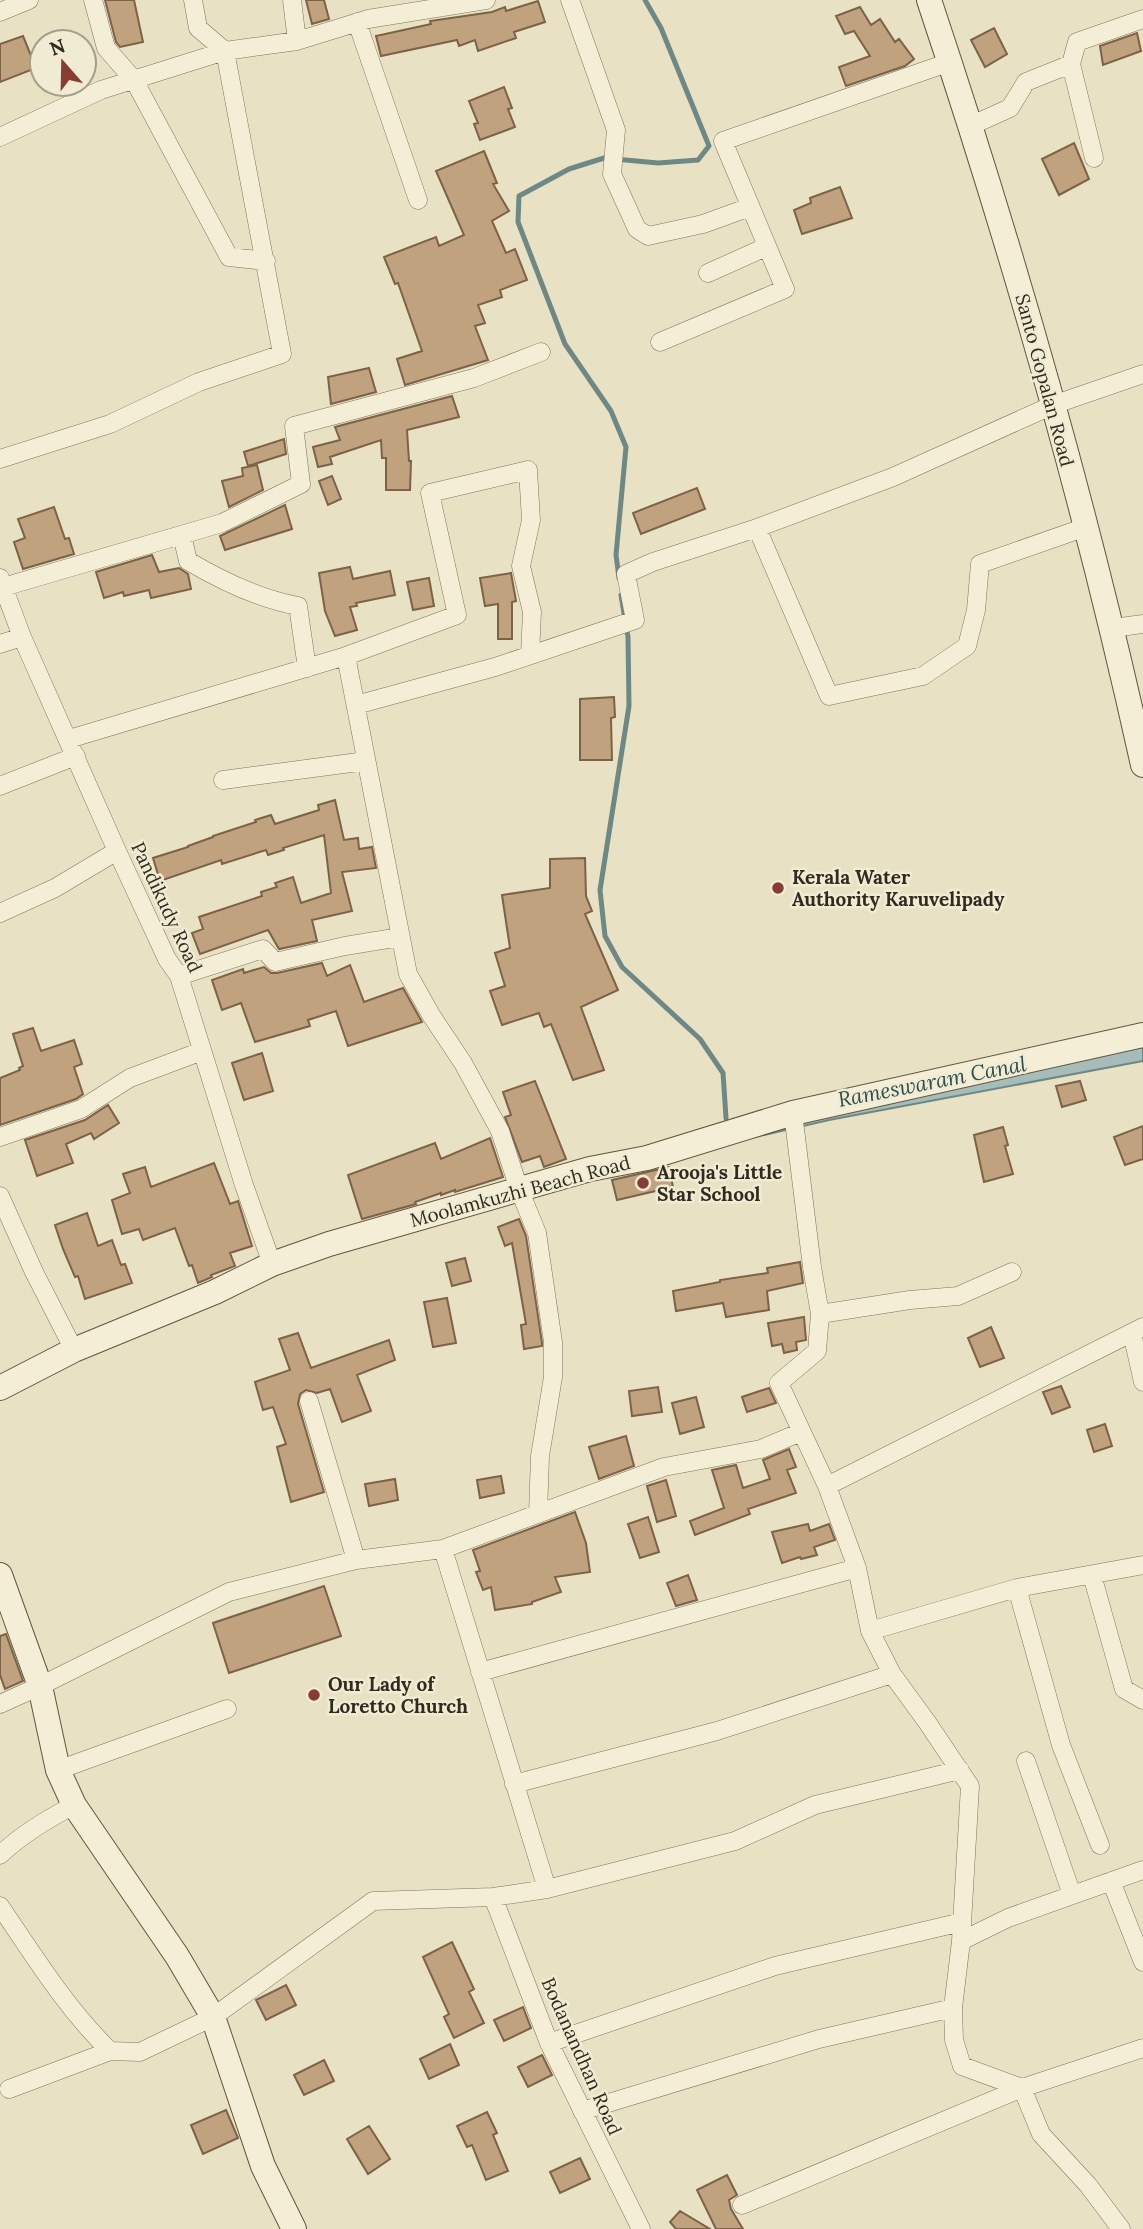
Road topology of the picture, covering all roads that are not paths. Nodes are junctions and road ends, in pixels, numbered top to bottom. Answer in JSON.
{"nodes":[{"id":1,"x":29,"y":0,"type":"edge"},
{"id":2,"x":93,"y":0,"type":"edge"},
{"id":3,"x":193,"y":0,"type":"edge"},
{"id":4,"x":292,"y":0,"type":"edge"},
{"id":5,"x":486,"y":0,"type":"edge"},
{"id":6,"x":570,"y":0,"type":"edge"},
{"id":7,"x":929,"y":0,"type":"edge"},
{"id":8,"x":0,"y":12,"type":"edge"},
{"id":9,"x":1143,"y":19,"type":"edge"},
{"id":10,"x":357,"y":22,"type":"junction"},
{"id":11,"x":297,"y":41,"type":"junction"},
{"id":12,"x":225,"y":51,"type":"junction"},
{"id":13,"x":950,"y":62,"type":"junction"},
{"id":14,"x":1071,"y":64,"type":"junction"},
{"id":15,"x":134,"y":80,"type":"junction"},
{"id":16,"x":970,"y":126,"type":"junction"},
{"id":17,"x":0,"y":137,"type":"edge"},
{"id":18,"x":1094,"y":158,"type":"dead end"},
{"id":19,"x":418,"y":200,"type":"dead end"},
{"id":20,"x":750,"y":207,"type":"junction"},
{"id":21,"x":766,"y":247,"type":"junction"},
{"id":22,"x":266,"y":261,"type":"junction"},
{"id":23,"x":708,"y":272,"type":"dead end"},
{"id":24,"x":660,"y":341,"type":"dead end"},
{"id":25,"x":541,"y":352,"type":"dead end"},
{"id":26,"x":1143,"y":374,"type":"edge"},
{"id":27,"x":1053,"y":405,"type":"junction"},
{"id":28,"x":0,"y":460,"type":"edge"},
{"id":29,"x":1086,"y":527,"type":"junction"},
{"id":30,"x":757,"y":528,"type":"junction"},
{"id":31,"x":182,"y":535,"type":"junction"},
{"id":32,"x":1,"y":585,"type":"edge"},
{"id":33,"x":1143,"y":624,"type":"edge"},
{"id":34,"x":1113,"y":628,"type":"junction"},
{"id":35,"x":22,"y":637,"type":"junction"},
{"id":36,"x":0,"y":644,"type":"edge"},
{"id":37,"x":530,"y":655,"type":"junction"},
{"id":38,"x":346,"y":656,"type":"junction"},
{"id":39,"x":307,"y":668,"type":"junction"},
{"id":40,"x":356,"y":705,"type":"junction"},
{"id":41,"x":72,"y":747,"type":"junction"},
{"id":42,"x":366,"y":761,"type":"junction"},
{"id":43,"x":1143,"y":765,"type":"edge"},
{"id":44,"x":223,"y":780,"type":"dead end"},
{"id":45,"x":0,"y":786,"type":"edge"},
{"id":46,"x":117,"y":851,"type":"junction"},
{"id":47,"x":0,"y":912,"type":"edge"},
{"id":48,"x":400,"y":937,"type":"junction"},
{"id":49,"x":178,"y":976,"type":"junction"},
{"id":50,"x":1143,"y":1035,"type":"edge"},
{"id":51,"x":202,"y":1051,"type":"junction"},
{"id":52,"x":794,"y":1120,"type":"junction"},
{"id":53,"x":0,"y":1137,"type":"edge"},
{"id":54,"x":519,"y":1189,"type":"junction"},
{"id":55,"x":0,"y":1196,"type":"edge"},
{"id":56,"x":272,"y":1264,"type":"junction"},
{"id":57,"x":1012,"y":1272,"type":"dead end"},
{"id":58,"x":820,"y":1314,"type":"junction"},
{"id":59,"x":1138,"y":1330,"type":"edge"},
{"id":60,"x":74,"y":1350,"type":"junction"},
{"id":61,"x":1143,"y":1382,"type":"edge"},
{"id":62,"x":0,"y":1388,"type":"edge"},
{"id":63,"x":309,"y":1401,"type":"dead end"},
{"id":64,"x":801,"y":1432,"type":"junction"},
{"id":65,"x":827,"y":1486,"type":"junction"},
{"id":66,"x":538,"y":1514,"type":"junction"},
{"id":67,"x":443,"y":1549,"type":"junction"},
{"id":68,"x":356,"y":1560,"type":"junction"},
{"id":69,"x":1143,"y":1565,"type":"edge"},
{"id":70,"x":857,"y":1569,"type":"junction"},
{"id":71,"x":0,"y":1575,"type":"edge"},
{"id":72,"x":1092,"y":1575,"type":"junction"},
{"id":73,"x":1017,"y":1588,"type":"junction"},
{"id":74,"x":870,"y":1631,"type":"junction"},
{"id":75,"x":480,"y":1672,"type":"junction"},
{"id":76,"x":892,"y":1674,"type":"junction"},
{"id":77,"x":40,"y":1686,"type":"junction"},
{"id":78,"x":1143,"y":1700,"type":"edge"},
{"id":79,"x":0,"y":1704,"type":"edge"},
{"id":80,"x":227,"y":1710,"type":"dead end"},
{"id":81,"x":1026,"y":1761,"type":"dead end"},
{"id":82,"x":58,"y":1770,"type":"junction"},
{"id":83,"x":960,"y":1770,"type":"junction"},
{"id":84,"x":514,"y":1784,"type":"junction"},
{"id":85,"x":74,"y":1805,"type":"junction"},
{"id":86,"x":1100,"y":1845,"type":"dead end"},
{"id":87,"x":0,"y":1855,"type":"edge"},
{"id":88,"x":1143,"y":1870,"type":"edge"},
{"id":89,"x":1111,"y":1881,"type":"junction"},
{"id":90,"x":547,"y":1889,"type":"junction"},
{"id":91,"x":1072,"y":1895,"type":"junction"},
{"id":92,"x":493,"y":1896,"type":"junction"},
{"id":93,"x":0,"y":1906,"type":"edge"},
{"id":94,"x":962,"y":1922,"type":"junction"},
{"id":95,"x":961,"y":1941,"type":"junction"},
{"id":96,"x":1143,"y":1962,"type":"edge"},
{"id":97,"x":953,"y":2008,"type":"junction"},
{"id":98,"x":213,"y":2017,"type":"junction"},
{"id":99,"x":549,"y":2043,"type":"junction"},
{"id":100,"x":1143,"y":2048,"type":"edge"},
{"id":101,"x":110,"y":2051,"type":"junction"},
{"id":102,"x":3,"y":2086,"type":"edge"},
{"id":103,"x":1023,"y":2088,"type":"junction"},
{"id":104,"x":582,"y":2111,"type":"junction"},
{"id":105,"x":743,"y":2204,"type":"dead end"},
{"id":106,"x":294,"y":2229,"type":"edge"},
{"id":107,"x":641,"y":2229,"type":"edge"},
{"id":108,"x":1121,"y":2229,"type":"edge"}],
"edges":[{"from":1,"to":8,"type":"street"},
{"from":2,"to":15,"type":"street"},
{"from":3,"to":12,"type":"street"},
{"from":4,"to":11,"type":"street"},
{"from":5,"to":10,"type":"street"},
{"from":6,"to":20,"type":"street"},
{"from":7,"to":13,"type":"street","name":"Santo Gopalan Road"},
{"from":9,"to":14,"type":"street"},
{"from":10,"to":11,"type":"street"},
{"from":10,"to":19,"type":"street"},
{"from":11,"to":12,"type":"street"},
{"from":12,"to":15,"type":"street"},
{"from":12,"to":22,"type":"street"},
{"from":13,"to":16,"type":"street","name":"Santo Gopalan Road"},
{"from":13,"to":20,"type":"street"},
{"from":14,"to":16,"type":"street"},
{"from":14,"to":18,"type":"street"},
{"from":15,"to":17,"type":"street"},
{"from":15,"to":22,"type":"street"},
{"from":16,"to":27,"type":"street","name":"Santo Gopalan Road"},
{"from":20,"to":21,"type":"street"},
{"from":21,"to":23,"type":"street"},
{"from":21,"to":24,"type":"street"},
{"from":22,"to":28,"type":"street"},
{"from":25,"to":31,"type":"street"},
{"from":26,"to":27,"type":"street"},
{"from":27,"to":29,"type":"street","name":"Santo Gopalan Road"},
{"from":27,"to":30,"type":"street"},
{"from":29,"to":30,"type":"street"},
{"from":29,"to":34,"type":"street","name":"Santo Gopalan Road"},
{"from":30,"to":37,"type":"street"},
{"from":31,"to":32,"type":"street"},
{"from":31,"to":39,"type":"street"},
{"from":32,"to":35,"type":"street","name":"Pandikudy Road"},
{"from":33,"to":34,"type":"street"},
{"from":34,"to":43,"type":"street","name":"Santo Gopalan Road"},
{"from":35,"to":36,"type":"street"},
{"from":35,"to":41,"type":"street","name":"Pandikudy Road"},
{"from":37,"to":38,"type":"street"},
{"from":37,"to":40,"type":"street"},
{"from":38,"to":39,"type":"street"},
{"from":38,"to":40,"type":"street"},
{"from":39,"to":41,"type":"street"},
{"from":40,"to":42,"type":"street"},
{"from":41,"to":45,"type":"street"},
{"from":41,"to":46,"type":"street","name":"Pandikudy Road"},
{"from":42,"to":44,"type":"street"},
{"from":42,"to":48,"type":"street"},
{"from":46,"to":47,"type":"street"},
{"from":46,"to":49,"type":"street","name":"Pandikudy Road"},
{"from":48,"to":49,"type":"street"},
{"from":48,"to":54,"type":"street"},
{"from":49,"to":51,"type":"street","name":"Pandikudy Road"},
{"from":50,"to":52,"type":"street","name":"Moolamkuzhi Beach Road"},
{"from":51,"to":53,"type":"street"},
{"from":51,"to":56,"type":"street","name":"Pandikudy Road"},
{"from":52,"to":54,"type":"street","name":"Moolamkuzhi Beach Road"},
{"from":52,"to":58,"type":"street"},
{"from":54,"to":56,"type":"street","name":"Moolamkuzhi Beach Road"},
{"from":54,"to":66,"type":"street"},
{"from":55,"to":60,"type":"street"},
{"from":56,"to":60,"type":"street","name":"Moolamkuzhi Beach Road"},
{"from":57,"to":58,"type":"street"},
{"from":58,"to":64,"type":"street"},
{"from":59,"to":61,"type":"street"},
{"from":59,"to":65,"type":"street"},
{"from":60,"to":62,"type":"street","name":"Moolamkuzhi Beach Road"},
{"from":63,"to":68,"type":"street"},
{"from":64,"to":65,"type":"street"},
{"from":64,"to":66,"type":"street"},
{"from":65,"to":70,"type":"street"},
{"from":66,"to":67,"type":"street"},
{"from":67,"to":68,"type":"street"},
{"from":67,"to":75,"type":"street"},
{"from":68,"to":77,"type":"street"},
{"from":69,"to":72,"type":"street"},
{"from":70,"to":74,"type":"street"},
{"from":70,"to":75,"type":"street"},
{"from":71,"to":77,"type":"street"},
{"from":72,"to":73,"type":"street"},
{"from":72,"to":78,"type":"street"},
{"from":73,"to":74,"type":"street"},
{"from":73,"to":86,"type":"street"},
{"from":74,"to":76,"type":"street"},
{"from":75,"to":84,"type":"street"},
{"from":76,"to":83,"type":"street"},
{"from":76,"to":84,"type":"street"},
{"from":77,"to":79,"type":"street"},
{"from":77,"to":82,"type":"street"},
{"from":80,"to":82,"type":"street"},
{"from":81,"to":91,"type":"street"},
{"from":82,"to":85,"type":"street"},
{"from":83,"to":90,"type":"street"},
{"from":83,"to":94,"type":"street"},
{"from":84,"to":90,"type":"street"},
{"from":85,"to":87,"type":"street"},
{"from":85,"to":98,"type":"street"},
{"from":88,"to":89,"type":"street"},
{"from":89,"to":91,"type":"street"},
{"from":89,"to":96,"type":"street"},
{"from":90,"to":92,"type":"street"},
{"from":91,"to":95,"type":"street"},
{"from":92,"to":98,"type":"street"},
{"from":92,"to":99,"type":"street","name":"Bodanandhan Road"},
{"from":93,"to":101,"type":"street"},
{"from":94,"to":95,"type":"street"},
{"from":94,"to":99,"type":"street"},
{"from":95,"to":97,"type":"street"},
{"from":97,"to":103,"type":"street"},
{"from":97,"to":104,"type":"street"},
{"from":98,"to":101,"type":"street"},
{"from":98,"to":106,"type":"street"},
{"from":99,"to":104,"type":"street","name":"Bodanandhan Road"},
{"from":100,"to":103,"type":"street"},
{"from":101,"to":102,"type":"street"},
{"from":103,"to":105,"type":"street"},
{"from":103,"to":108,"type":"street"},
{"from":104,"to":107,"type":"street","name":"Bodanandhan Road"}]}
